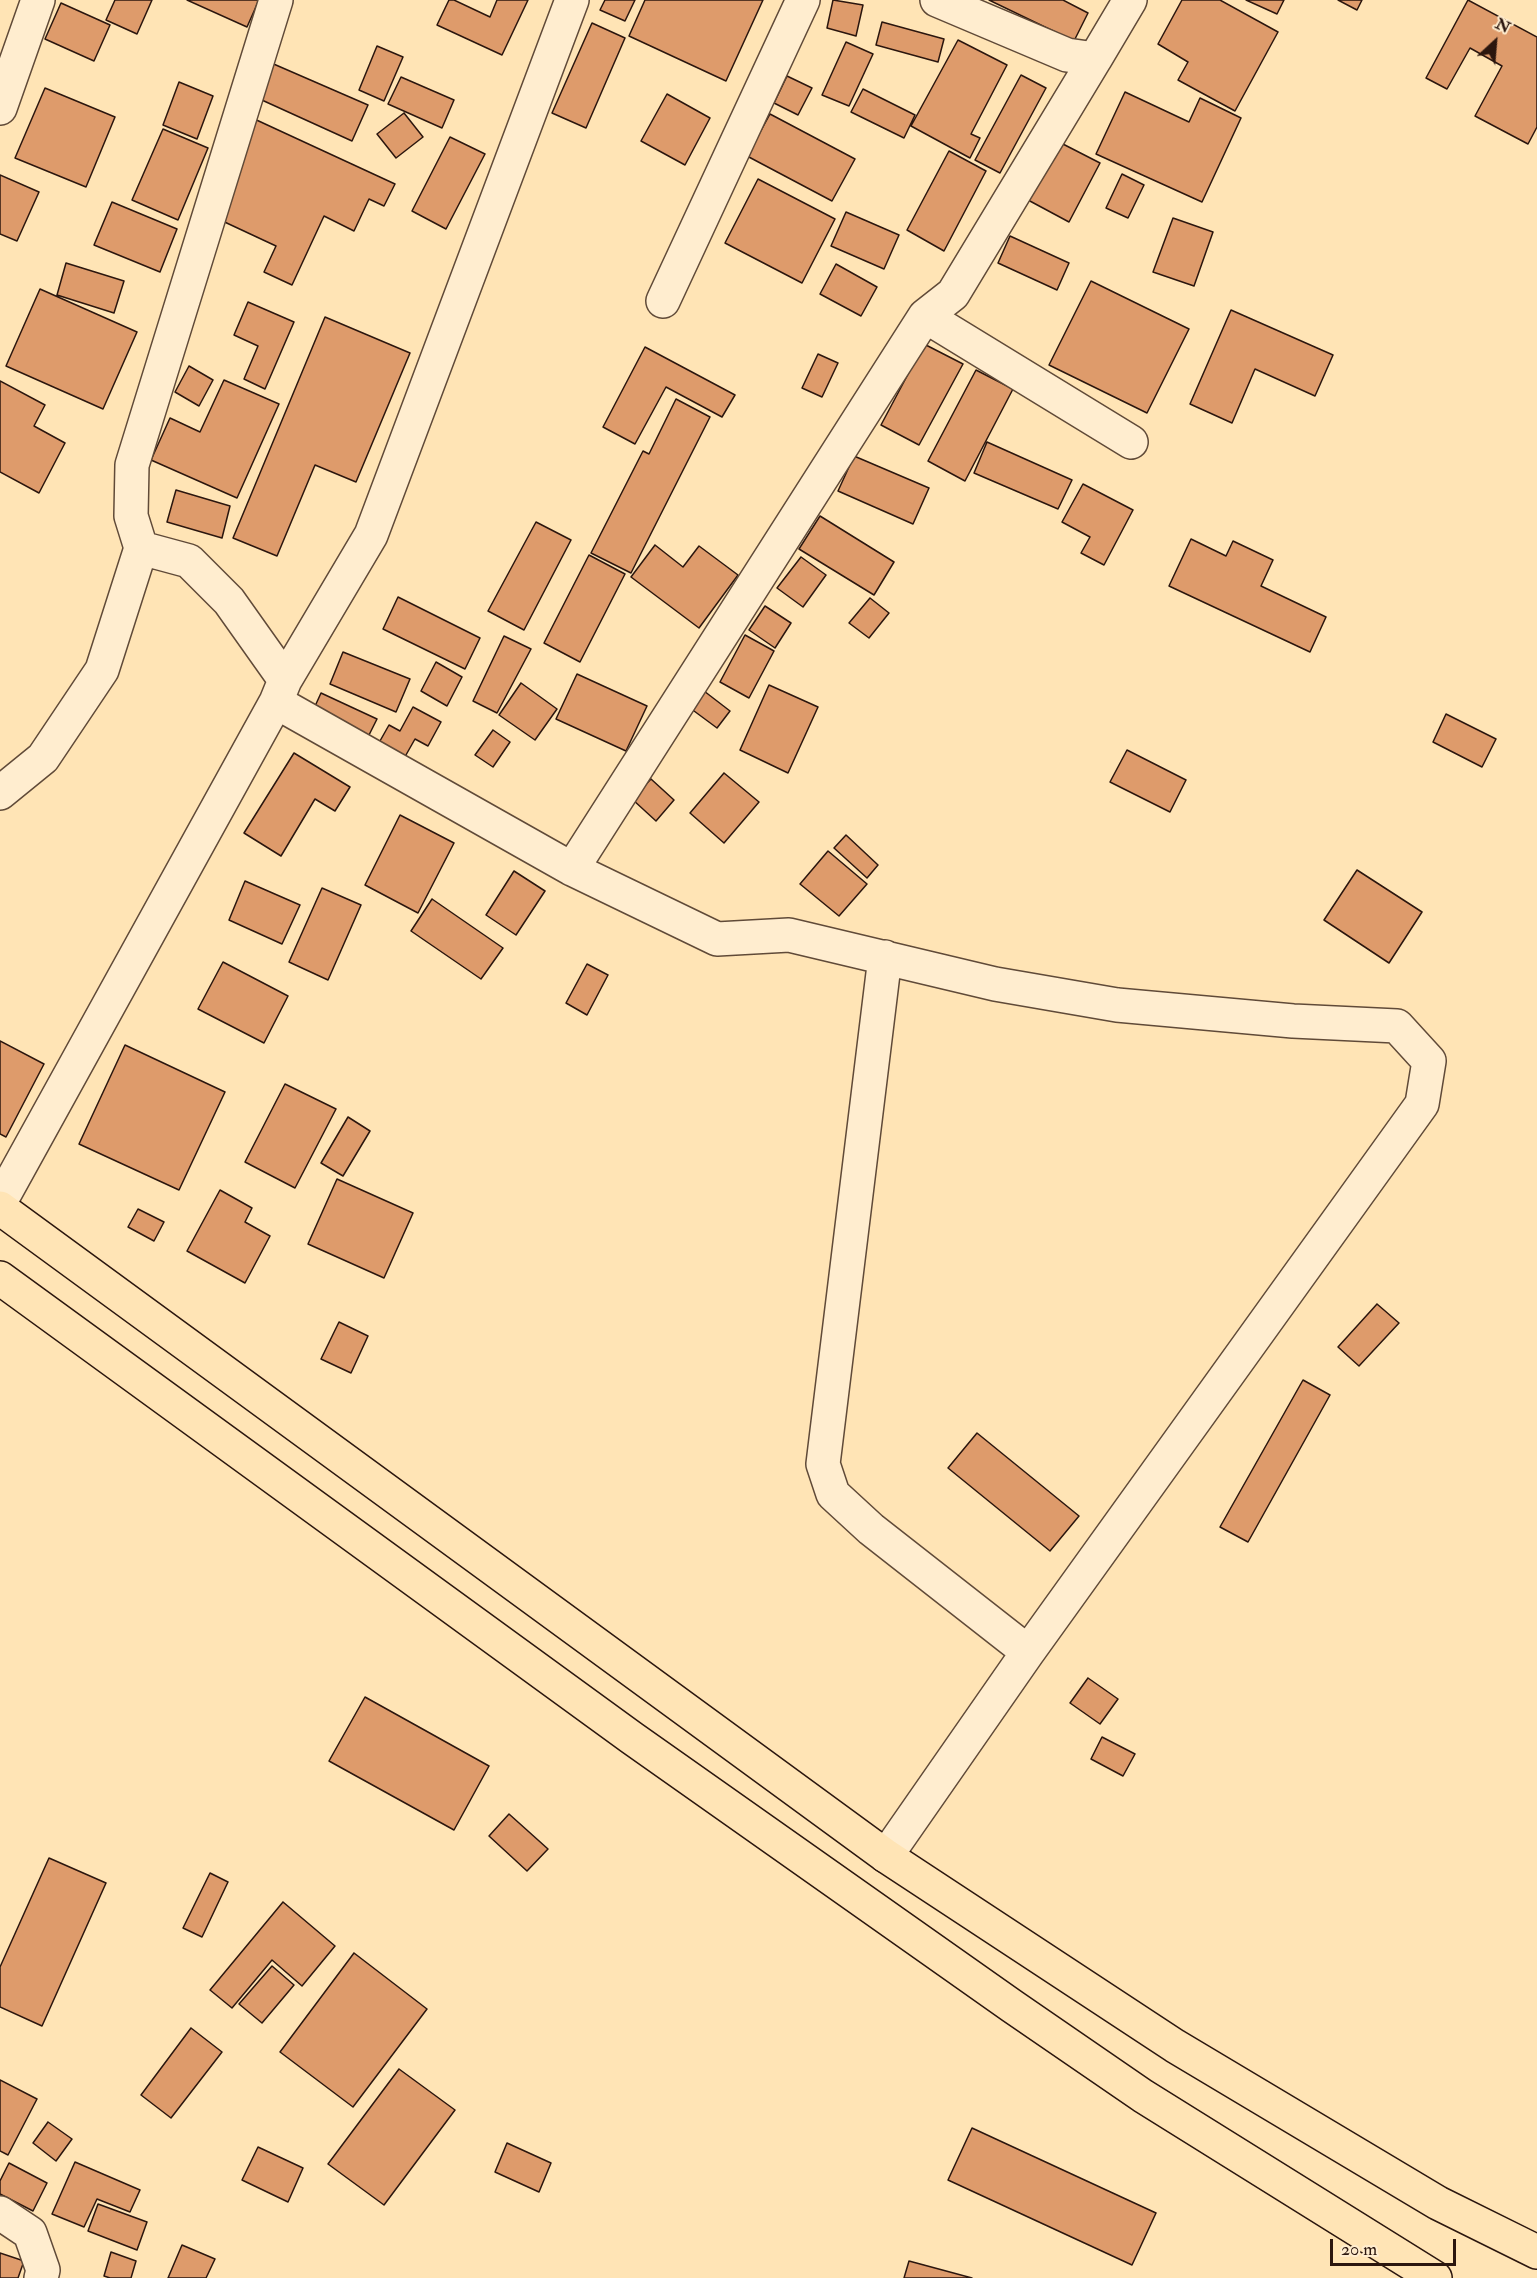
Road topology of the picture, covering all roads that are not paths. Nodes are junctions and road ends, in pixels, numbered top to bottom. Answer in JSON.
{"nodes":[{"id":1,"x":38,"y":0,"type":"edge"},
{"id":2,"x":276,"y":0,"type":"edge"},
{"id":3,"x":572,"y":0,"type":"edge"},
{"id":4,"x":803,"y":0,"type":"edge"},
{"id":5,"x":937,"y":0,"type":"edge"},
{"id":6,"x":1130,"y":0,"type":"edge"},
{"id":7,"x":1095,"y":59,"type":"junction"},
{"id":8,"x":0,"y":108,"type":"edge"},
{"id":9,"x":663,"y":301,"type":"dead end"},
{"id":10,"x":926,"y":316,"type":"junction"},
{"id":11,"x":1131,"y":442,"type":"dead end"},
{"id":12,"x":141,"y":548,"type":"junction"},
{"id":13,"x":280,"y":691,"type":"junction"},
{"id":14,"x":0,"y":793,"type":"edge"},
{"id":15,"x":572,"y":869,"type":"junction"},
{"id":16,"x":885,"y":957,"type":"junction"},
{"id":17,"x":0,"y":1202,"type":"edge"},
{"id":18,"x":0,"y":1208,"type":"edge"},
{"id":19,"x":0,"y":1278,"type":"edge"},
{"id":20,"x":1028,"y":1652,"type":"junction"},
{"id":21,"x":886,"y":1856,"type":"junction"},
{"id":22,"x":0,"y":2213,"type":"edge"},
{"id":23,"x":1537,"y":2252,"type":"edge"},
{"id":24,"x":41,"y":2278,"type":"edge"},
{"id":25,"x":1435,"y":2278,"type":"edge"}],
"edges":[{"from":1,"to":8,"type":"street"},
{"from":2,"to":12,"type":"street"},
{"from":3,"to":13,"type":"street"},
{"from":4,"to":9,"type":"street"},
{"from":5,"to":7,"type":"street"},
{"from":6,"to":7,"type":"street"},
{"from":7,"to":10,"type":"street"},
{"from":10,"to":11,"type":"street"},
{"from":10,"to":15,"type":"street"},
{"from":12,"to":13,"type":"street"},
{"from":12,"to":14,"type":"street"},
{"from":13,"to":15,"type":"street"},
{"from":13,"to":17,"type":"street"},
{"from":15,"to":16,"type":"street"},
{"from":16,"to":20,"type":"street"},
{"from":16,"to":20,"type":"street"},
{"from":18,"to":21,"type":"main road"},
{"from":19,"to":25,"type":"main road"},
{"from":20,"to":21,"type":"street"},
{"from":21,"to":23,"type":"main road"},
{"from":22,"to":24,"type":"street"}]}
